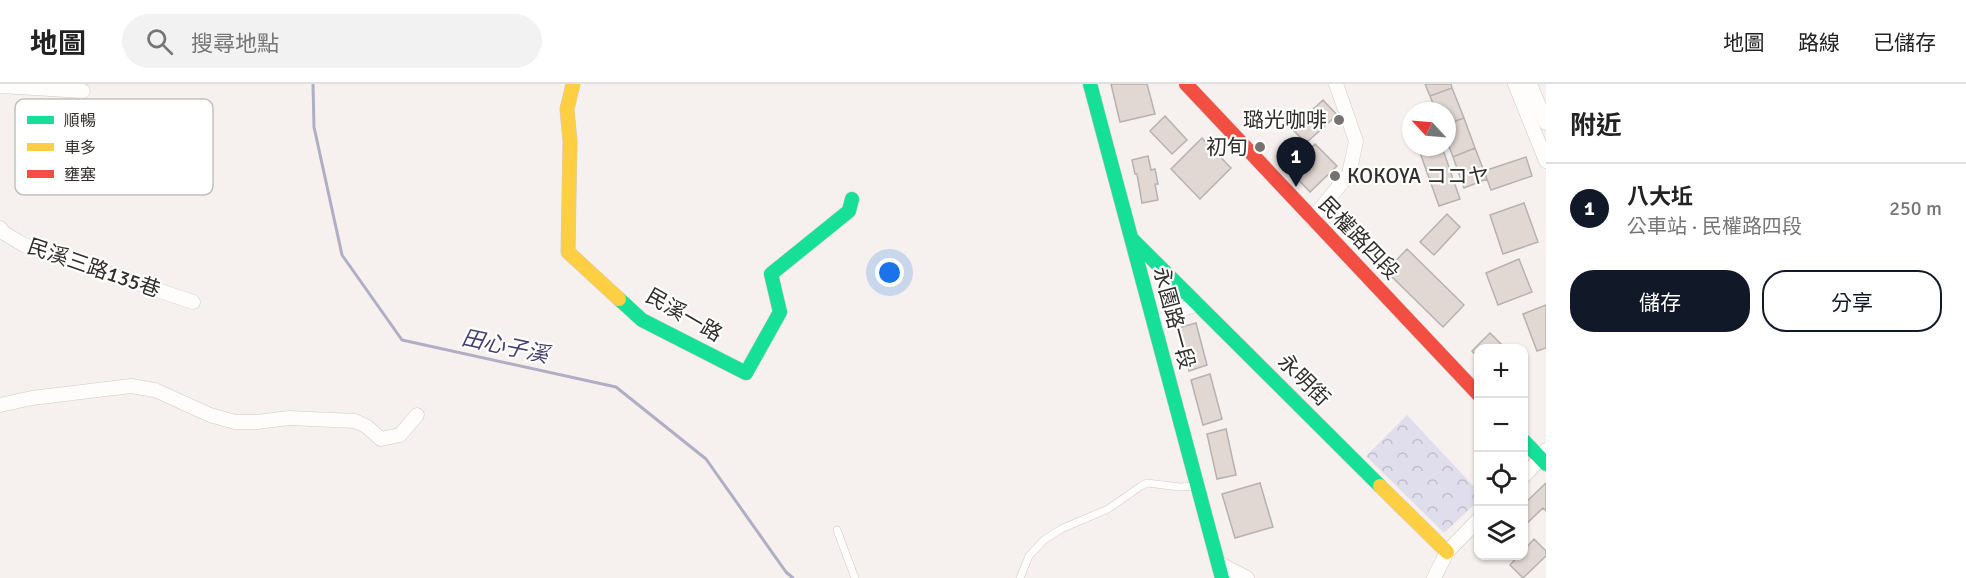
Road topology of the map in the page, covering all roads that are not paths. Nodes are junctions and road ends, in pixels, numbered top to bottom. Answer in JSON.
{"nodes":[{"id":1,"x":573,"y":84,"type":"edge"},
{"id":2,"x":1090,"y":84,"type":"edge"},
{"id":3,"x":1186,"y":84,"type":"edge"},
{"id":4,"x":1336,"y":84,"type":"edge"},
{"id":5,"x":1515,"y":84,"type":"edge"},
{"id":6,"x":1530,"y":84,"type":"edge"},
{"id":7,"x":0,"y":86,"type":"edge"},
{"id":8,"x":83,"y":91,"type":"dead end"},
{"id":9,"x":1546,"y":123,"type":"edge"},
{"id":10,"x":1546,"y":161,"type":"edge"},
{"id":11,"x":852,"y":199,"type":"dead end"},
{"id":12,"x":1312,"y":219,"type":"junction"},
{"id":13,"x":0,"y":228,"type":"edge"},
{"id":14,"x":1131,"y":238,"type":"junction"},
{"id":15,"x":193,"y":302,"type":"dead end"},
{"id":16,"x":1198,"y":304,"type":"junction"},
{"id":17,"x":1155,"y":328,"type":"junction"},
{"id":18,"x":1474,"y":389,"type":"edge"},
{"id":19,"x":0,"y":405,"type":"edge"},
{"id":20,"x":417,"y":416,"type":"dead end"},
{"id":21,"x":1528,"y":444,"type":"edge"},
{"id":22,"x":1544,"y":458,"type":"edge"},
{"id":23,"x":1528,"y":472,"type":"edge"},
{"id":24,"x":1198,"y":486,"type":"junction"},
{"id":25,"x":1474,"y":525,"type":"edge"},
{"id":26,"x":837,"y":530,"type":"dead end"},
{"id":27,"x":1447,"y":552,"type":"junction"},
{"id":28,"x":1218,"y":562,"type":"junction"},
{"id":29,"x":855,"y":578,"type":"edge"},
{"id":30,"x":1020,"y":578,"type":"edge"},
{"id":31,"x":1222,"y":578,"type":"edge"},
{"id":32,"x":1247,"y":578,"type":"edge"},
{"id":33,"x":1434,"y":578,"type":"edge"}],
"edges":[{"from":1,"to":11,"type":"street","name":"民溪一路"},
{"from":2,"to":14,"type":"street","name":"永園路一段"},
{"from":3,"to":12,"type":"street","name":"民權路四段"},
{"from":4,"to":12,"type":"street"},
{"from":5,"to":10,"type":"street"},
{"from":6,"to":9,"type":"street"},
{"from":7,"to":8,"type":"street"},
{"from":12,"to":18,"type":"street","name":"民權路四段"},
{"from":13,"to":15,"type":"street","name":"民溪三路135巷"},
{"from":14,"to":16,"type":"street","name":"永明街"},
{"from":14,"to":17,"type":"street","name":"永園路一段"},
{"from":16,"to":17,"type":"street"},
{"from":16,"to":27,"type":"street","name":"永明街"},
{"from":17,"to":24,"type":"street","name":"永園路一段"},
{"from":19,"to":20,"type":"street"},
{"from":21,"to":22,"type":"street"},
{"from":22,"to":23,"type":"street"},
{"from":24,"to":28,"type":"street","name":"永園路一段"},
{"from":24,"to":30,"type":"lane"},
{"from":25,"to":27,"type":"street"},
{"from":26,"to":29,"type":"lane"},
{"from":27,"to":33,"type":"street"},
{"from":28,"to":31,"type":"street","name":"永園路一段"},
{"from":28,"to":32,"type":"street"}]}
